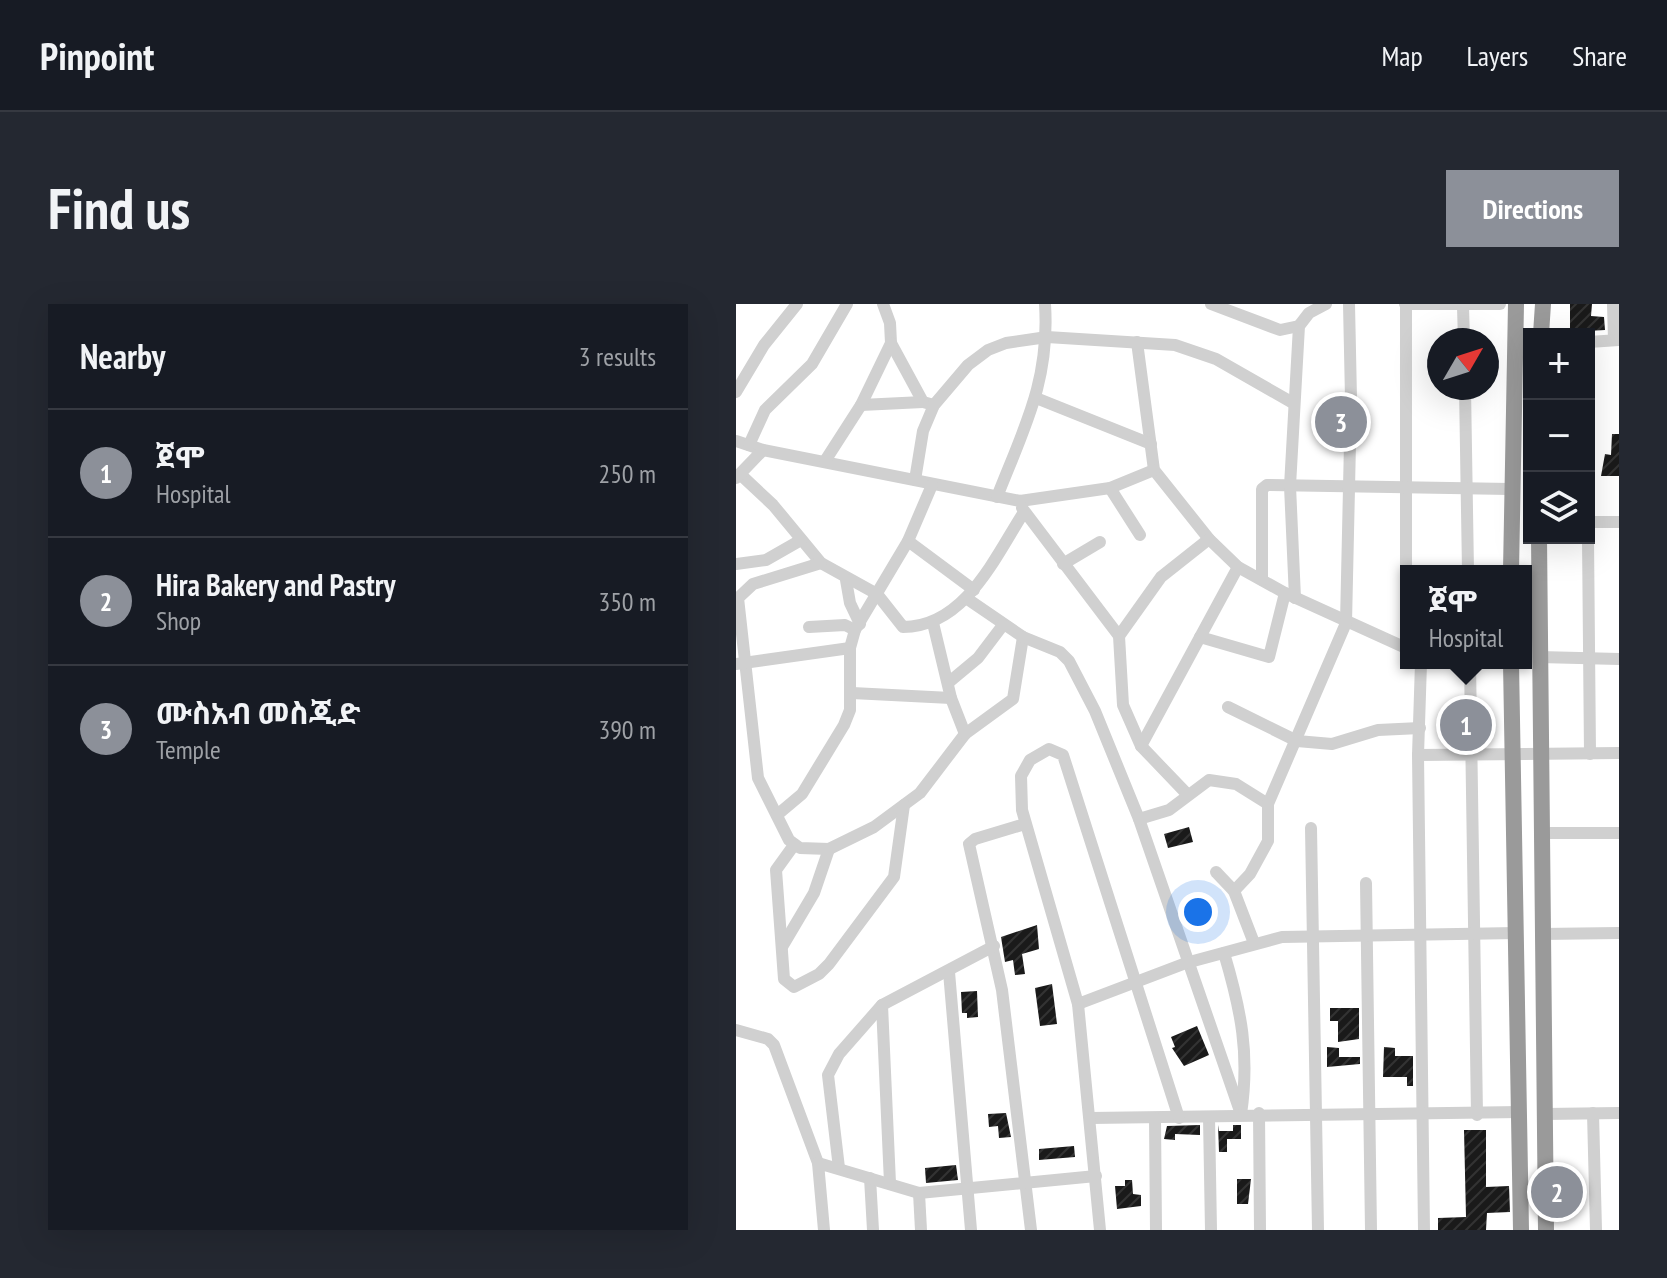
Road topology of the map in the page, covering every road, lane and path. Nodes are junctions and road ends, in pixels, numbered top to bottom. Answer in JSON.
{"nodes":[{"id":1,"x":797,"y":304,"type":"edge"},
{"id":2,"x":847,"y":304,"type":"edge"},
{"id":3,"x":883,"y":304,"type":"edge"},
{"id":4,"x":1045,"y":304,"type":"edge"},
{"id":5,"x":1211,"y":304,"type":"edge"},
{"id":6,"x":1322,"y":304,"type":"edge"},
{"id":7,"x":1349,"y":304,"type":"edge"},
{"id":8,"x":1406,"y":304,"type":"edge"},
{"id":9,"x":1500,"y":304,"type":"edge"},
{"id":10,"x":1516,"y":304,"type":"edge"},
{"id":11,"x":1543,"y":304,"type":"edge"},
{"id":12,"x":1613,"y":304,"type":"edge"},
{"id":13,"x":1463,"y":307,"type":"junction"},
{"id":14,"x":1299,"y":326,"type":"junction"},
{"id":15,"x":1464,"y":328,"type":"edge"},
{"id":16,"x":1541,"y":328,"type":"edge"},
{"id":17,"x":1047,"y":337,"type":"junction"},
{"id":18,"x":1617,"y":340,"type":"edge"},
{"id":19,"x":1137,"y":342,"type":"junction"},
{"id":20,"x":1595,"y":342,"type":"edge"},
{"id":21,"x":891,"y":343,"type":"junction"},
{"id":22,"x":736,"y":392,"type":"edge"},
{"id":23,"x":1036,"y":398,"type":"junction"},
{"id":24,"x":1465,"y":400,"type":"edge"},
{"id":25,"x":928,"y":403,"type":"junction"},
{"id":26,"x":1293,"y":403,"type":"junction"},
{"id":27,"x":861,"y":405,"type":"junction"},
{"id":28,"x":742,"y":443,"type":"edge"},
{"id":29,"x":1151,"y":444,"type":"junction"},
{"id":30,"x":763,"y":450,"type":"junction"},
{"id":31,"x":825,"y":461,"type":"junction"},
{"id":32,"x":1154,"y":470,"type":"junction"},
{"id":33,"x":739,"y":476,"type":"edge"},
{"id":34,"x":915,"y":480,"type":"junction"},
{"id":35,"x":932,"y":485,"type":"junction"},
{"id":36,"x":1290,"y":486,"type":"junction"},
{"id":37,"x":1407,"y":487,"type":"junction"},
{"id":38,"x":1110,"y":488,"type":"junction"},
{"id":39,"x":1346,"y":488,"type":"junction"},
{"id":40,"x":1466,"y":488,"type":"junction"},
{"id":41,"x":1510,"y":489,"type":"junction"},
{"id":42,"x":997,"y":497,"type":"junction"},
{"id":43,"x":1022,"y":506,"type":"junction"},
{"id":44,"x":1595,"y":522,"type":"edge"},
{"id":45,"x":1619,"y":522,"type":"edge"},
{"id":46,"x":1140,"y":535,"type":"dead end"},
{"id":47,"x":1209,"y":539,"type":"junction"},
{"id":48,"x":801,"y":540,"type":"junction"},
{"id":49,"x":908,"y":541,"type":"junction"},
{"id":50,"x":1100,"y":542,"type":"dead end"},
{"id":51,"x":1539,"y":544,"type":"edge"},
{"id":52,"x":1588,"y":544,"type":"edge"},
{"id":53,"x":821,"y":563,"type":"junction"},
{"id":54,"x":736,"y":564,"type":"edge"},
{"id":55,"x":1063,"y":564,"type":"junction"},
{"id":56,"x":1406,"y":565,"type":"edge"},
{"id":57,"x":1468,"y":565,"type":"edge"},
{"id":58,"x":1511,"y":565,"type":"edge"},
{"id":59,"x":1238,"y":567,"type":"junction"},
{"id":60,"x":846,"y":580,"type":"junction"},
{"id":61,"x":1262,"y":580,"type":"junction"},
{"id":62,"x":877,"y":594,"type":"junction"},
{"id":63,"x":970,"y":594,"type":"junction"},
{"id":64,"x":1290,"y":596,"type":"junction"},
{"id":65,"x":738,"y":615,"type":"edge"},
{"id":66,"x":933,"y":623,"type":"junction"},
{"id":67,"x":1346,"y":623,"type":"junction"},
{"id":68,"x":1003,"y":625,"type":"junction"},
{"id":69,"x":809,"y":627,"type":"dead end"},
{"id":70,"x":857,"y":627,"type":"junction"},
{"id":71,"x":1119,"y":636,"type":"junction"},
{"id":72,"x":1023,"y":637,"type":"junction"},
{"id":73,"x":1200,"y":637,"type":"junction"},
{"id":74,"x":1400,"y":646,"type":"edge"},
{"id":75,"x":850,"y":648,"type":"junction"},
{"id":76,"x":1539,"y":657,"type":"junction"},
{"id":77,"x":1588,"y":658,"type":"junction"},
{"id":78,"x":1619,"y":659,"type":"edge"},
{"id":79,"x":741,"y":663,"type":"edge"},
{"id":80,"x":1421,"y":669,"type":"edge"},
{"id":81,"x":1470,"y":669,"type":"edge"},
{"id":82,"x":1511,"y":669,"type":"edge"},
{"id":83,"x":948,"y":683,"type":"junction"},
{"id":84,"x":852,"y":693,"type":"junction"},
{"id":85,"x":951,"y":698,"type":"junction"},
{"id":86,"x":1228,"y":707,"type":"dead end"},
{"id":87,"x":1420,"y":728,"type":"junction"},
{"id":88,"x":965,"y":734,"type":"junction"},
{"id":89,"x":1297,"y":741,"type":"junction"},
{"id":90,"x":1141,"y":746,"type":"junction"},
{"id":91,"x":1619,"y":753,"type":"edge"},
{"id":92,"x":1513,"y":754,"type":"junction"},
{"id":93,"x":1590,"y":754,"type":"junction"},
{"id":94,"x":1418,"y":755,"type":"junction"},
{"id":95,"x":1474,"y":755,"type":"junction"},
{"id":96,"x":1540,"y":755,"type":"junction"},
{"id":97,"x":1187,"y":794,"type":"junction"},
{"id":98,"x":1268,"y":804,"type":"junction"},
{"id":99,"x":904,"y":805,"type":"junction"},
{"id":100,"x":777,"y":815,"type":"junction"},
{"id":101,"x":1139,"y":819,"type":"junction"},
{"id":102,"x":1025,"y":824,"type":"junction"},
{"id":103,"x":1311,"y":828,"type":"dead end"},
{"id":104,"x":1540,"y":833,"type":"junction"},
{"id":105,"x":1619,"y":833,"type":"edge"},
{"id":106,"x":794,"y":845,"type":"junction"},
{"id":107,"x":829,"y":849,"type":"junction"},
{"id":108,"x":1216,"y":872,"type":"dead end"},
{"id":109,"x":1366,"y":883,"type":"dead end"},
{"id":110,"x":1234,"y":891,"type":"junction"},
{"id":111,"x":1516,"y":933,"type":"junction"},
{"id":112,"x":1619,"y":933,"type":"edge"},
{"id":113,"x":1541,"y":934,"type":"junction"},
{"id":114,"x":1420,"y":935,"type":"junction"},
{"id":115,"x":1313,"y":936,"type":"junction"},
{"id":116,"x":1475,"y":936,"type":"junction"},
{"id":117,"x":1367,"y":937,"type":"junction"},
{"id":118,"x":1254,"y":943,"type":"junction"},
{"id":119,"x":994,"y":946,"type":"junction"},
{"id":120,"x":782,"y":947,"type":"junction"},
{"id":121,"x":1224,"y":953,"type":"junction"},
{"id":122,"x":1186,"y":963,"type":"junction"},
{"id":123,"x":949,"y":972,"type":"junction"},
{"id":124,"x":1135,"y":983,"type":"junction"},
{"id":125,"x":1078,"y":1004,"type":"junction"},
{"id":126,"x":882,"y":1005,"type":"junction"},
{"id":127,"x":736,"y":1030,"type":"edge"},
{"id":128,"x":1520,"y":1112,"type":"junction"},
{"id":129,"x":1259,"y":1113,"type":"junction"},
{"id":130,"x":1593,"y":1113,"type":"junction"},
{"id":131,"x":1619,"y":1113,"type":"edge"},
{"id":132,"x":1241,"y":1114,"type":"junction"},
{"id":133,"x":1545,"y":1114,"type":"junction"},
{"id":134,"x":1370,"y":1115,"type":"junction"},
{"id":135,"x":1423,"y":1115,"type":"junction"},
{"id":136,"x":1477,"y":1115,"type":"junction"},
{"id":137,"x":1316,"y":1116,"type":"junction"},
{"id":138,"x":1209,"y":1117,"type":"junction"},
{"id":139,"x":1091,"y":1118,"type":"junction"},
{"id":140,"x":1155,"y":1118,"type":"junction"},
{"id":141,"x":1179,"y":1118,"type":"junction"},
{"id":142,"x":818,"y":1163,"type":"junction"},
{"id":143,"x":839,"y":1168,"type":"junction"},
{"id":144,"x":1096,"y":1176,"type":"junction"},
{"id":145,"x":870,"y":1178,"type":"junction"},
{"id":146,"x":890,"y":1183,"type":"junction"},
{"id":147,"x":1026,"y":1183,"type":"junction"},
{"id":148,"x":967,"y":1191,"type":"junction"},
{"id":149,"x":919,"y":1193,"type":"junction"},
{"id":150,"x":824,"y":1230,"type":"edge"},
{"id":151,"x":873,"y":1230,"type":"edge"},
{"id":152,"x":921,"y":1230,"type":"edge"},
{"id":153,"x":971,"y":1230,"type":"edge"},
{"id":154,"x":1031,"y":1230,"type":"edge"},
{"id":155,"x":1100,"y":1230,"type":"edge"},
{"id":156,"x":1156,"y":1230,"type":"edge"},
{"id":157,"x":1211,"y":1230,"type":"edge"},
{"id":158,"x":1260,"y":1230,"type":"edge"},
{"id":159,"x":1318,"y":1230,"type":"edge"},
{"id":160,"x":1371,"y":1230,"type":"edge"},
{"id":161,"x":1424,"y":1230,"type":"edge"},
{"id":162,"x":1521,"y":1230,"type":"edge"},
{"id":163,"x":1546,"y":1230,"type":"edge"},
{"id":164,"x":1596,"y":1230,"type":"edge"}],
"edges":[{"from":1,"to":22,"type":"street"},
{"from":2,"to":28,"type":"street"},
{"from":3,"to":21,"type":"street"},
{"from":4,"to":17,"type":"street"},
{"from":5,"to":14,"type":"street"},
{"from":6,"to":14,"type":"street"},
{"from":7,"to":39,"type":"street"},
{"from":8,"to":13,"type":"street"},
{"from":8,"to":37,"type":"street"},
{"from":9,"to":13,"type":"street"},
{"from":10,"to":41,"type":"highway"},
{"from":11,"to":16,"type":"highway"},
{"from":12,"to":18,"type":"street"},
{"from":13,"to":15,"type":"street"},
{"from":14,"to":26,"type":"street"},
{"from":17,"to":19,"type":"street"},
{"from":17,"to":23,"type":"street"},
{"from":17,"to":25,"type":"street"},
{"from":18,"to":20,"type":"street"},
{"from":19,"to":26,"type":"street"},
{"from":19,"to":29,"type":"street"},
{"from":21,"to":25,"type":"street"},
{"from":21,"to":27,"type":"street"},
{"from":23,"to":29,"type":"street"},
{"from":23,"to":42,"type":"street"},
{"from":24,"to":40,"type":"street"},
{"from":25,"to":27,"type":"street"},
{"from":25,"to":34,"type":"street"},
{"from":26,"to":36,"type":"street"},
{"from":27,"to":31,"type":"street"},
{"from":28,"to":30,"type":"street"},
{"from":29,"to":32,"type":"street"},
{"from":30,"to":31,"type":"street"},
{"from":30,"to":33,"type":"street"},
{"from":31,"to":34,"type":"street"},
{"from":32,"to":38,"type":"street"},
{"from":32,"to":47,"type":"street"},
{"from":33,"to":48,"type":"street"},
{"from":34,"to":35,"type":"street"},
{"from":35,"to":42,"type":"street"},
{"from":35,"to":49,"type":"street"},
{"from":36,"to":39,"type":"street"},
{"from":36,"to":61,"type":"street"},
{"from":36,"to":64,"type":"street"},
{"from":37,"to":39,"type":"street"},
{"from":37,"to":40,"type":"street"},
{"from":37,"to":56,"type":"street"},
{"from":38,"to":43,"type":"street"},
{"from":38,"to":46,"type":"street"},
{"from":39,"to":67,"type":"street"},
{"from":40,"to":41,"type":"street"},
{"from":40,"to":57,"type":"street"},
{"from":41,"to":58,"type":"highway"},
{"from":42,"to":43,"type":"street"},
{"from":43,"to":55,"type":"street"},
{"from":43,"to":63,"type":"street"},
{"from":44,"to":45,"type":"street"},
{"from":47,"to":59,"type":"street"},
{"from":47,"to":71,"type":"street"},
{"from":48,"to":53,"type":"street"},
{"from":48,"to":54,"type":"street"},
{"from":49,"to":62,"type":"street"},
{"from":49,"to":63,"type":"street"},
{"from":50,"to":55,"type":"street"},
{"from":51,"to":76,"type":"highway"},
{"from":52,"to":77,"type":"street"},
{"from":53,"to":60,"type":"street"},
{"from":53,"to":65,"type":"street"},
{"from":55,"to":71,"type":"street"},
{"from":59,"to":61,"type":"street"},
{"from":59,"to":73,"type":"street"},
{"from":60,"to":62,"type":"street"},
{"from":60,"to":70,"type":"street"},
{"from":61,"to":64,"type":"street"},
{"from":62,"to":66,"type":"street"},
{"from":62,"to":70,"type":"street"},
{"from":63,"to":66,"type":"street"},
{"from":63,"to":68,"type":"street"},
{"from":64,"to":67,"type":"street"},
{"from":64,"to":73,"type":"street"},
{"from":65,"to":79,"type":"street"},
{"from":66,"to":83,"type":"street"},
{"from":67,"to":74,"type":"street"},
{"from":67,"to":89,"type":"street"},
{"from":68,"to":72,"type":"street"},
{"from":68,"to":83,"type":"street"},
{"from":69,"to":70,"type":"street"},
{"from":70,"to":75,"type":"street"},
{"from":71,"to":90,"type":"street"},
{"from":72,"to":88,"type":"street"},
{"from":72,"to":101,"type":"street"},
{"from":73,"to":90,"type":"street"},
{"from":75,"to":79,"type":"street"},
{"from":75,"to":84,"type":"street"},
{"from":76,"to":77,"type":"street"},
{"from":76,"to":96,"type":"highway"},
{"from":77,"to":78,"type":"street"},
{"from":77,"to":93,"type":"street"},
{"from":79,"to":100,"type":"street"},
{"from":80,"to":87,"type":"street"},
{"from":81,"to":95,"type":"street"},
{"from":82,"to":92,"type":"highway"},
{"from":83,"to":85,"type":"street"},
{"from":84,"to":85,"type":"street"},
{"from":84,"to":100,"type":"street"},
{"from":85,"to":88,"type":"street"},
{"from":86,"to":89,"type":"street"},
{"from":87,"to":89,"type":"street"},
{"from":87,"to":94,"type":"street"},
{"from":88,"to":99,"type":"street"},
{"from":89,"to":98,"type":"street"},
{"from":90,"to":97,"type":"street"},
{"from":91,"to":93,"type":"street"},
{"from":92,"to":95,"type":"street"},
{"from":92,"to":96,"type":"street"},
{"from":92,"to":111,"type":"highway"},
{"from":93,"to":96,"type":"street"},
{"from":94,"to":95,"type":"street"},
{"from":94,"to":114,"type":"street"},
{"from":95,"to":116,"type":"street"},
{"from":96,"to":104,"type":"highway"},
{"from":97,"to":98,"type":"street"},
{"from":97,"to":101,"type":"street"},
{"from":98,"to":110,"type":"street"},
{"from":99,"to":107,"type":"street"},
{"from":99,"to":120,"type":"street"},
{"from":100,"to":106,"type":"street"},
{"from":101,"to":122,"type":"street"},
{"from":102,"to":119,"type":"street"},
{"from":102,"to":124,"type":"street"},
{"from":102,"to":125,"type":"street"},
{"from":103,"to":115,"type":"street"},
{"from":104,"to":105,"type":"street"},
{"from":104,"to":113,"type":"highway"},
{"from":106,"to":107,"type":"street"},
{"from":106,"to":120,"type":"street"},
{"from":107,"to":120,"type":"street"},
{"from":108,"to":110,"type":"street"},
{"from":109,"to":117,"type":"street"},
{"from":110,"to":118,"type":"street"},
{"from":111,"to":116,"type":"street"},
{"from":111,"to":128,"type":"highway"},
{"from":112,"to":113,"type":"street"},
{"from":113,"to":133,"type":"highway"},
{"from":114,"to":116,"type":"street"},
{"from":114,"to":117,"type":"street"},
{"from":114,"to":135,"type":"street"},
{"from":115,"to":117,"type":"street"},
{"from":115,"to":118,"type":"street"},
{"from":115,"to":137,"type":"street"},
{"from":116,"to":136,"type":"street"},
{"from":117,"to":134,"type":"street"},
{"from":118,"to":121,"type":"street"},
{"from":119,"to":123,"type":"street"},
{"from":119,"to":147,"type":"street"},
{"from":121,"to":122,"type":"street"},
{"from":121,"to":132,"type":"street"},
{"from":122,"to":124,"type":"street"},
{"from":122,"to":132,"type":"street"},
{"from":123,"to":126,"type":"street"},
{"from":123,"to":148,"type":"street"},
{"from":124,"to":125,"type":"street"},
{"from":124,"to":141,"type":"street"},
{"from":125,"to":139,"type":"street"},
{"from":126,"to":143,"type":"street"},
{"from":126,"to":146,"type":"street"},
{"from":127,"to":142,"type":"street"},
{"from":128,"to":136,"type":"street"},
{"from":128,"to":162,"type":"highway"},
{"from":129,"to":132,"type":"street"},
{"from":129,"to":137,"type":"street"},
{"from":129,"to":158,"type":"street"},
{"from":130,"to":131,"type":"street"},
{"from":130,"to":133,"type":"street"},
{"from":130,"to":164,"type":"street"},
{"from":132,"to":138,"type":"street"},
{"from":133,"to":163,"type":"highway"},
{"from":134,"to":135,"type":"street"},
{"from":134,"to":137,"type":"street"},
{"from":134,"to":160,"type":"street"},
{"from":135,"to":136,"type":"street"},
{"from":135,"to":161,"type":"street"},
{"from":137,"to":159,"type":"street"},
{"from":138,"to":141,"type":"street"},
{"from":138,"to":157,"type":"street"},
{"from":139,"to":140,"type":"street"},
{"from":139,"to":144,"type":"street"},
{"from":140,"to":141,"type":"street"},
{"from":140,"to":156,"type":"street"},
{"from":142,"to":143,"type":"street"},
{"from":142,"to":150,"type":"street"},
{"from":143,"to":145,"type":"street"},
{"from":144,"to":147,"type":"street"},
{"from":144,"to":155,"type":"street"},
{"from":145,"to":146,"type":"street"},
{"from":145,"to":151,"type":"street"},
{"from":146,"to":149,"type":"street"},
{"from":147,"to":148,"type":"street"},
{"from":147,"to":154,"type":"street"},
{"from":148,"to":149,"type":"street"},
{"from":148,"to":153,"type":"street"},
{"from":149,"to":152,"type":"street"}]}
